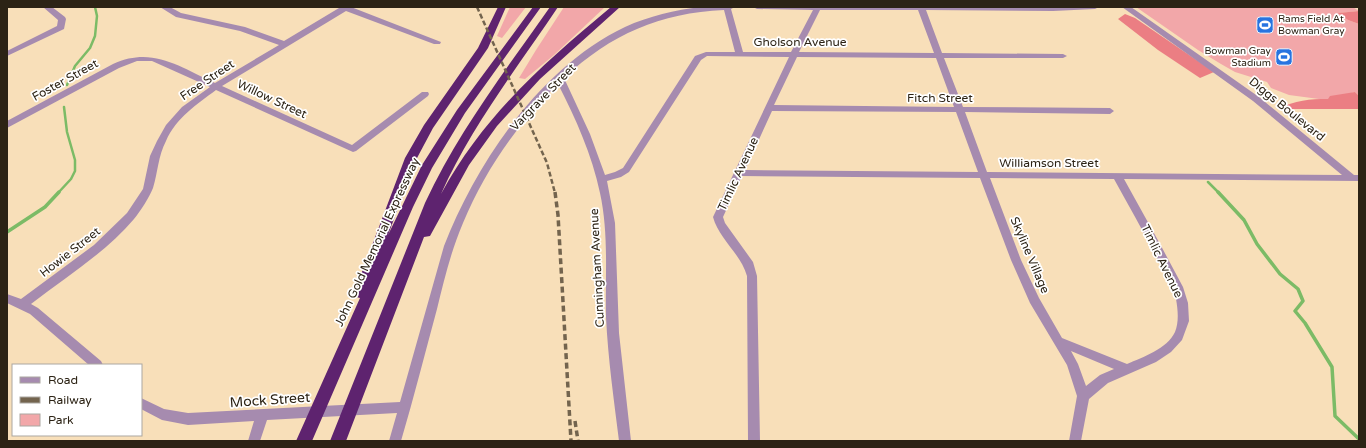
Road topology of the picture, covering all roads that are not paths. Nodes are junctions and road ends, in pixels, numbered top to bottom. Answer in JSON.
{"nodes":[{"id":1,"x":47,"y":7,"type":"edge"},
{"id":2,"x":164,"y":7,"type":"edge"},
{"id":3,"x":344,"y":7,"type":"edge"},
{"id":4,"x":502,"y":7,"type":"edge"},
{"id":5,"x":537,"y":7,"type":"edge"},
{"id":6,"x":554,"y":7,"type":"edge"},
{"id":7,"x":616,"y":7,"type":"edge"},
{"id":8,"x":727,"y":7,"type":"edge"},
{"id":9,"x":731,"y":7,"type":"edge"},
{"id":10,"x":757,"y":7,"type":"edge"},
{"id":11,"x":818,"y":7,"type":"edge"},
{"id":12,"x":1095,"y":7,"type":"edge"},
{"id":13,"x":1126,"y":7,"type":"edge"},
{"id":14,"x":922,"y":8,"type":"junction"},
{"id":15,"x":437,"y":42,"type":"dead end"},
{"id":16,"x":284,"y":44,"type":"junction"},
{"id":17,"x":8,"y":52,"type":"edge"},
{"id":18,"x":740,"y":54,"type":"junction"},
{"id":19,"x":794,"y":54,"type":"junction"},
{"id":20,"x":939,"y":55,"type":"junction"},
{"id":21,"x":1063,"y":56,"type":"dead end"},
{"id":22,"x":136,"y":59,"type":"joint"},
{"id":23,"x":559,"y":78,"type":"junction"},
{"id":24,"x":216,"y":86,"type":"junction"},
{"id":25,"x":425,"y":94,"type":"dead end"},
{"id":26,"x":769,"y":108,"type":"junction"},
{"id":27,"x":960,"y":110,"type":"junction"},
{"id":28,"x":1110,"y":111,"type":"dead end"},
{"id":29,"x":7,"y":125,"type":"edge"},
{"id":30,"x":740,"y":173,"type":"junction"},
{"id":31,"x":984,"y":176,"type":"junction"},
{"id":32,"x":1117,"y":176,"type":"junction"},
{"id":33,"x":1355,"y":178,"type":"edge"},
{"id":34,"x":601,"y":179,"type":"junction"},
{"id":35,"x":131,"y":216,"type":"joint"},
{"id":36,"x":399,"y":286,"type":"junction"},
{"id":37,"x":7,"y":298,"type":"edge"},
{"id":38,"x":22,"y":304,"type":"junction"},
{"id":39,"x":1058,"y":341,"type":"junction"},
{"id":40,"x":96,"y":364,"type":"edge"},
{"id":41,"x":1127,"y":369,"type":"junction"},
{"id":42,"x":327,"y":387,"type":"junction"},
{"id":43,"x":1083,"y":396,"type":"junction"},
{"id":44,"x":142,"y":404,"type":"edge"},
{"id":45,"x":404,"y":407,"type":"junction"},
{"id":46,"x":262,"y":416,"type":"junction"},
{"id":47,"x":254,"y":441,"type":"edge"},
{"id":48,"x":304,"y":441,"type":"edge"},
{"id":49,"x":338,"y":441,"type":"edge"},
{"id":50,"x":395,"y":441,"type":"edge"},
{"id":51,"x":625,"y":441,"type":"edge"},
{"id":52,"x":754,"y":441,"type":"edge"},
{"id":53,"x":1075,"y":441,"type":"edge"}],
"edges":[{"from":1,"to":17,"type":"street"},
{"from":2,"to":16,"type":"street"},
{"from":3,"to":15,"type":"street"},
{"from":3,"to":16,"type":"street","name":"Free Street"},
{"from":4,"to":42,"type":"highway"},
{"from":5,"to":42,"type":"highway","name":"John Gold Memorial Expressway"},
{"from":6,"to":36,"type":"highway"},
{"from":7,"to":36,"type":"highway"},
{"from":8,"to":9,"type":"street"},
{"from":8,"to":18,"type":"street"},
{"from":8,"to":23,"type":"street","name":"Vargrave Street"},
{"from":10,"to":11,"type":"street"},
{"from":11,"to":14,"type":"street"},
{"from":11,"to":19,"type":"street","name":"Timlic Avenue"},
{"from":12,"to":14,"type":"street"},
{"from":13,"to":33,"type":"street","name":"Diggs Boulevard"},
{"from":14,"to":20,"type":"street","name":"Skyline Village"},
{"from":16,"to":24,"type":"street","name":"Free Street"},
{"from":18,"to":19,"type":"street","name":"Gholson Avenue"},
{"from":18,"to":34,"type":"street","name":"Gholson Avenue"},
{"from":19,"to":20,"type":"street","name":"Gholson Avenue"},
{"from":19,"to":26,"type":"street","name":"Timlic Avenue"},
{"from":20,"to":21,"type":"street","name":"Gholson Avenue"},
{"from":20,"to":27,"type":"street","name":"Skyline Village"},
{"from":22,"to":24,"type":"street","name":"Willow Street"},
{"from":22,"to":29,"type":"street","name":"Foster Street"},
{"from":23,"to":34,"type":"street","name":"Cunningham Avenue"},
{"from":23,"to":45,"type":"street","name":"Vargrave Street"},
{"from":24,"to":25,"type":"street","name":"Willow Street"},
{"from":24,"to":35,"type":"street","name":"Free Street"},
{"from":26,"to":27,"type":"street","name":"Fitch Street"},
{"from":26,"to":30,"type":"street","name":"Timlic Avenue"},
{"from":27,"to":28,"type":"street","name":"Fitch Street"},
{"from":27,"to":31,"type":"street","name":"Skyline Village"},
{"from":30,"to":31,"type":"street","name":"Williamson Street"},
{"from":30,"to":52,"type":"street","name":"Timlic Avenue"},
{"from":31,"to":32,"type":"street","name":"Williamson Street"},
{"from":31,"to":39,"type":"street","name":"Skyline Village"},
{"from":32,"to":33,"type":"street","name":"Williamson Street"},
{"from":32,"to":41,"type":"street","name":"Timlic Avenue"},
{"from":34,"to":51,"type":"street","name":"Cunningham Avenue"},
{"from":35,"to":38,"type":"street","name":"Howie Street"},
{"from":36,"to":49,"type":"highway"},
{"from":37,"to":38,"type":"street"},
{"from":38,"to":40,"type":"street"},
{"from":39,"to":41,"type":"street"},
{"from":39,"to":43,"type":"street"},
{"from":41,"to":43,"type":"street","name":"Timlic Avenue"},
{"from":42,"to":48,"type":"highway","name":"John Gold Memorial Expressway"},
{"from":43,"to":53,"type":"street"},
{"from":44,"to":46,"type":"street","name":"Mock Street"},
{"from":45,"to":46,"type":"street","name":"Mock Street"},
{"from":45,"to":50,"type":"street","name":"Vargrave Street"},
{"from":46,"to":47,"type":"street"}]}
